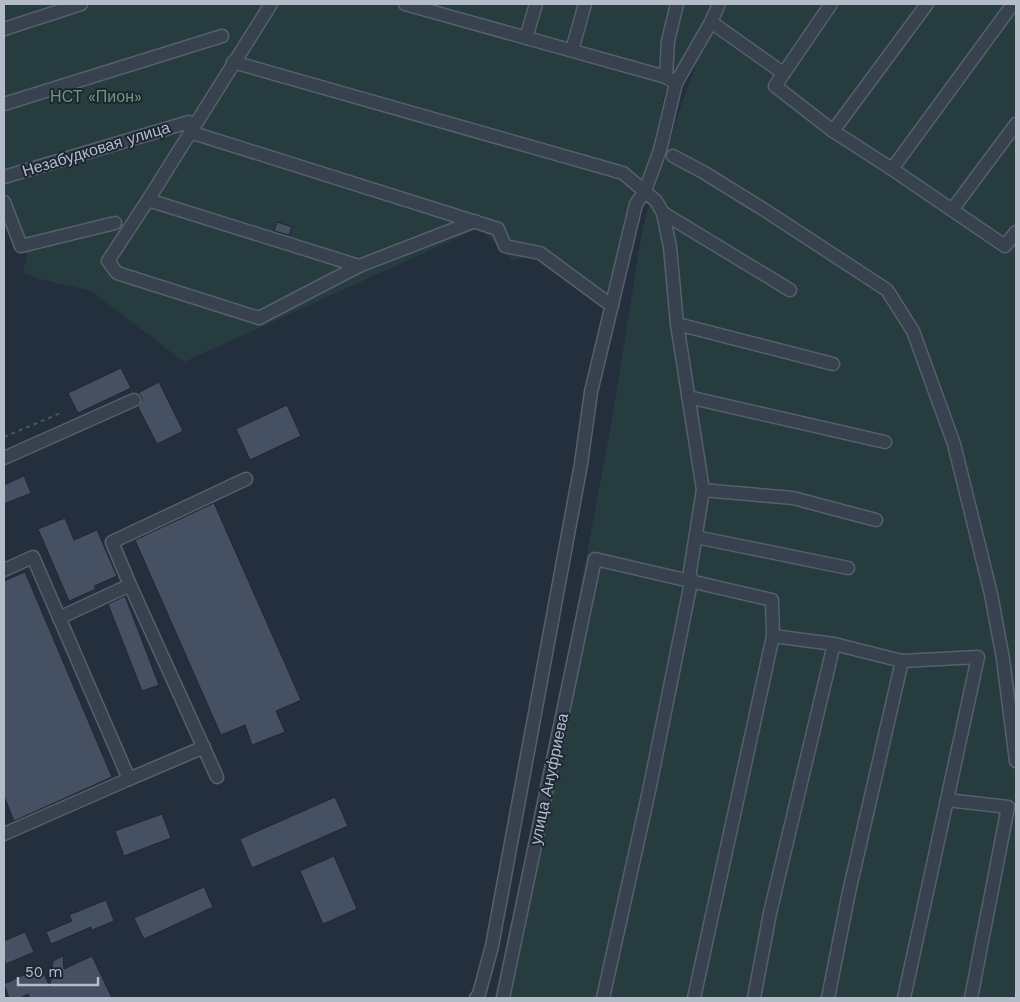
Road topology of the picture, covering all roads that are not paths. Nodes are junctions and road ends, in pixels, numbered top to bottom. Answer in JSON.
{"nodes":[{"id":1,"x":81,"y":4,"type":"edge"},
{"id":2,"x":271,"y":4,"type":"edge"},
{"id":3,"x":405,"y":4,"type":"edge"},
{"id":4,"x":536,"y":4,"type":"edge"},
{"id":5,"x":585,"y":4,"type":"edge"},
{"id":6,"x":677,"y":4,"type":"edge"},
{"id":7,"x":719,"y":4,"type":"edge"},
{"id":8,"x":831,"y":4,"type":"edge"},
{"id":9,"x":927,"y":4,"type":"edge"},
{"id":10,"x":1013,"y":4,"type":"edge"},
{"id":11,"x":711,"y":22,"type":"junction"},
{"id":12,"x":4,"y":29,"type":"edge"},
{"id":13,"x":222,"y":36,"type":"dead end"},
{"id":14,"x":526,"y":38,"type":"junction"},
{"id":15,"x":572,"y":50,"type":"junction"},
{"id":16,"x":233,"y":62,"type":"junction"},
{"id":17,"x":783,"y":73,"type":"junction"},
{"id":18,"x":671,"y":80,"type":"junction"},
{"id":19,"x":4,"y":104,"type":"edge"},
{"id":20,"x":1016,"y":124,"type":"edge"},
{"id":21,"x":190,"y":127,"type":"junction"},
{"id":22,"x":833,"y":131,"type":"junction"},
{"id":23,"x":673,"y":156,"type":"dead end"},
{"id":24,"x":892,"y":169,"type":"junction"},
{"id":25,"x":4,"y":177,"type":"edge"},
{"id":26,"x":645,"y":191,"type":"junction"},
{"id":27,"x":148,"y":200,"type":"junction"},
{"id":28,"x":4,"y":202,"type":"edge"},
{"id":29,"x":952,"y":210,"type":"junction"},
{"id":30,"x":663,"y":213,"type":"junction"},
{"id":31,"x":475,"y":221,"type":"junction"},
{"id":32,"x":115,"y":223,"type":"dead end"},
{"id":33,"x":1016,"y":232,"type":"edge"},
{"id":34,"x":358,"y":266,"type":"junction"},
{"id":35,"x":790,"y":290,"type":"dead end"},
{"id":36,"x":612,"y":306,"type":"junction"},
{"id":37,"x":677,"y":324,"type":"junction"},
{"id":38,"x":832,"y":364,"type":"dead end"},
{"id":39,"x":688,"y":397,"type":"junction"},
{"id":40,"x":134,"y":400,"type":"dead end"},
{"id":41,"x":885,"y":442,"type":"dead end"},
{"id":42,"x":4,"y":458,"type":"edge"},
{"id":43,"x":246,"y":479,"type":"dead end"},
{"id":44,"x":703,"y":490,"type":"junction"},
{"id":45,"x":876,"y":520,"type":"dead end"},
{"id":46,"x":696,"y":537,"type":"junction"},
{"id":47,"x":848,"y":568,"type":"dead end"},
{"id":48,"x":4,"y":570,"type":"edge"},
{"id":49,"x":691,"y":582,"type":"junction"},
{"id":50,"x":130,"y":585,"type":"junction"},
{"id":51,"x":59,"y":618,"type":"junction"},
{"id":52,"x":773,"y":636,"type":"junction"},
{"id":53,"x":834,"y":644,"type":"junction"},
{"id":54,"x":1016,"y":657,"type":"edge"},
{"id":55,"x":1003,"y":659,"type":"junction"},
{"id":56,"x":902,"y":661,"type":"junction"},
{"id":57,"x":204,"y":748,"type":"junction"},
{"id":58,"x":1016,"y":761,"type":"edge"},
{"id":59,"x":217,"y":777,"type":"dead end"},
{"id":60,"x":129,"y":779,"type":"junction"},
{"id":61,"x":947,"y":800,"type":"junction"},
{"id":62,"x":4,"y":833,"type":"edge"},
{"id":63,"x":476,"y":998,"type":"edge"},
{"id":64,"x":503,"y":998,"type":"edge"},
{"id":65,"x":603,"y":998,"type":"edge"},
{"id":66,"x":694,"y":998,"type":"edge"},
{"id":67,"x":754,"y":998,"type":"edge"},
{"id":68,"x":828,"y":998,"type":"edge"},
{"id":69,"x":904,"y":998,"type":"edge"},
{"id":70,"x":971,"y":998,"type":"edge"}],
"edges":[{"from":1,"to":12,"type":"street"},
{"from":2,"to":16,"type":"street"},
{"from":3,"to":14,"type":"street"},
{"from":4,"to":14,"type":"street"},
{"from":5,"to":15,"type":"street"},
{"from":6,"to":18,"type":"street"},
{"from":7,"to":11,"type":"street"},
{"from":8,"to":17,"type":"street"},
{"from":9,"to":22,"type":"street"},
{"from":10,"to":24,"type":"street"},
{"from":11,"to":17,"type":"street"},
{"from":11,"to":18,"type":"street"},
{"from":13,"to":19,"type":"street"},
{"from":14,"to":15,"type":"street"},
{"from":15,"to":18,"type":"street"},
{"from":16,"to":21,"type":"street"},
{"from":16,"to":26,"type":"street"},
{"from":17,"to":22,"type":"street"},
{"from":18,"to":26,"type":"street"},
{"from":20,"to":29,"type":"street"},
{"from":21,"to":25,"type":"street","name":"Незабудковая улица"},
{"from":21,"to":27,"type":"street"},
{"from":21,"to":31,"type":"street"},
{"from":22,"to":24,"type":"street"},
{"from":23,"to":55,"type":"street"},
{"from":24,"to":29,"type":"street"},
{"from":26,"to":30,"type":"street"},
{"from":26,"to":36,"type":"street"},
{"from":27,"to":34,"type":"street"},
{"from":27,"to":34,"type":"street"},
{"from":28,"to":32,"type":"street"},
{"from":29,"to":33,"type":"street"},
{"from":30,"to":35,"type":"street"},
{"from":30,"to":37,"type":"street"},
{"from":31,"to":34,"type":"street"},
{"from":31,"to":36,"type":"street"},
{"from":36,"to":63,"type":"street"},
{"from":37,"to":38,"type":"street"},
{"from":37,"to":39,"type":"street"},
{"from":39,"to":41,"type":"street"},
{"from":39,"to":44,"type":"street"},
{"from":40,"to":42,"type":"street"},
{"from":43,"to":50,"type":"street"},
{"from":44,"to":45,"type":"street"},
{"from":44,"to":46,"type":"street"},
{"from":46,"to":47,"type":"street"},
{"from":46,"to":49,"type":"street"},
{"from":48,"to":51,"type":"street"},
{"from":49,"to":52,"type":"street"},
{"from":49,"to":64,"type":"street","name":"улица Ануфриева"},
{"from":49,"to":65,"type":"street"},
{"from":50,"to":51,"type":"street"},
{"from":50,"to":57,"type":"street"},
{"from":51,"to":60,"type":"street"},
{"from":52,"to":53,"type":"street"},
{"from":52,"to":66,"type":"street"},
{"from":53,"to":56,"type":"street"},
{"from":53,"to":67,"type":"street"},
{"from":54,"to":55,"type":"street"},
{"from":55,"to":58,"type":"street"},
{"from":56,"to":61,"type":"street"},
{"from":56,"to":68,"type":"street"},
{"from":57,"to":59,"type":"street"},
{"from":57,"to":60,"type":"street"},
{"from":60,"to":62,"type":"street"},
{"from":61,"to":69,"type":"street"},
{"from":61,"to":70,"type":"street"}]}
